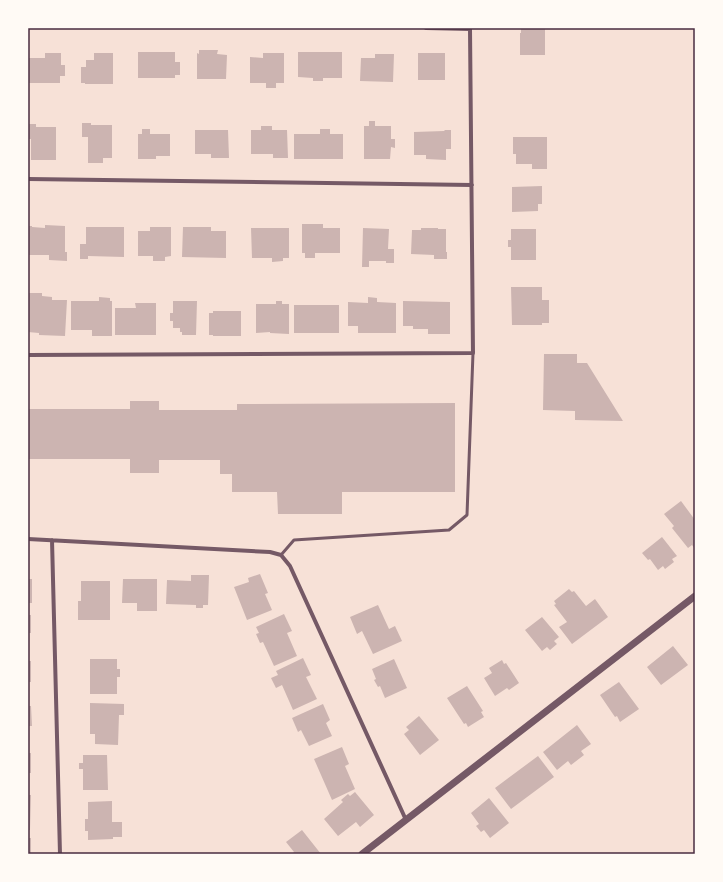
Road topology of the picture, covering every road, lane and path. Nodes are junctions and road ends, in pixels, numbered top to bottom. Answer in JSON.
{"nodes":[{"id":1,"x":426,"y":28,"type":"edge"},
{"id":2,"x":470,"y":29,"type":"edge"},
{"id":3,"x":28,"y":179,"type":"edge"},
{"id":4,"x":472,"y":184,"type":"junction"},
{"id":5,"x":473,"y":353,"type":"junction"},
{"id":6,"x":28,"y":355,"type":"edge"},
{"id":7,"x":28,"y":539,"type":"edge"},
{"id":8,"x":52,"y":540,"type":"junction"},
{"id":9,"x":281,"y":556,"type":"junction"},
{"id":10,"x":695,"y":596,"type":"edge"},
{"id":11,"x":406,"y":820,"type":"junction"},
{"id":12,"x":60,"y":854,"type":"edge"},
{"id":13,"x":362,"y":854,"type":"edge"}],
"edges":[{"from":1,"to":2,"type":"street"},
{"from":2,"to":4,"type":"street"},
{"from":3,"to":4,"type":"street"},
{"from":4,"to":5,"type":"street"},
{"from":5,"to":6,"type":"street"},
{"from":5,"to":9,"type":"lane"},
{"from":7,"to":8,"type":"street"},
{"from":8,"to":9,"type":"street"},
{"from":8,"to":12,"type":"street"},
{"from":9,"to":11,"type":"street"},
{"from":10,"to":11,"type":"street"},
{"from":11,"to":13,"type":"street"}]}
